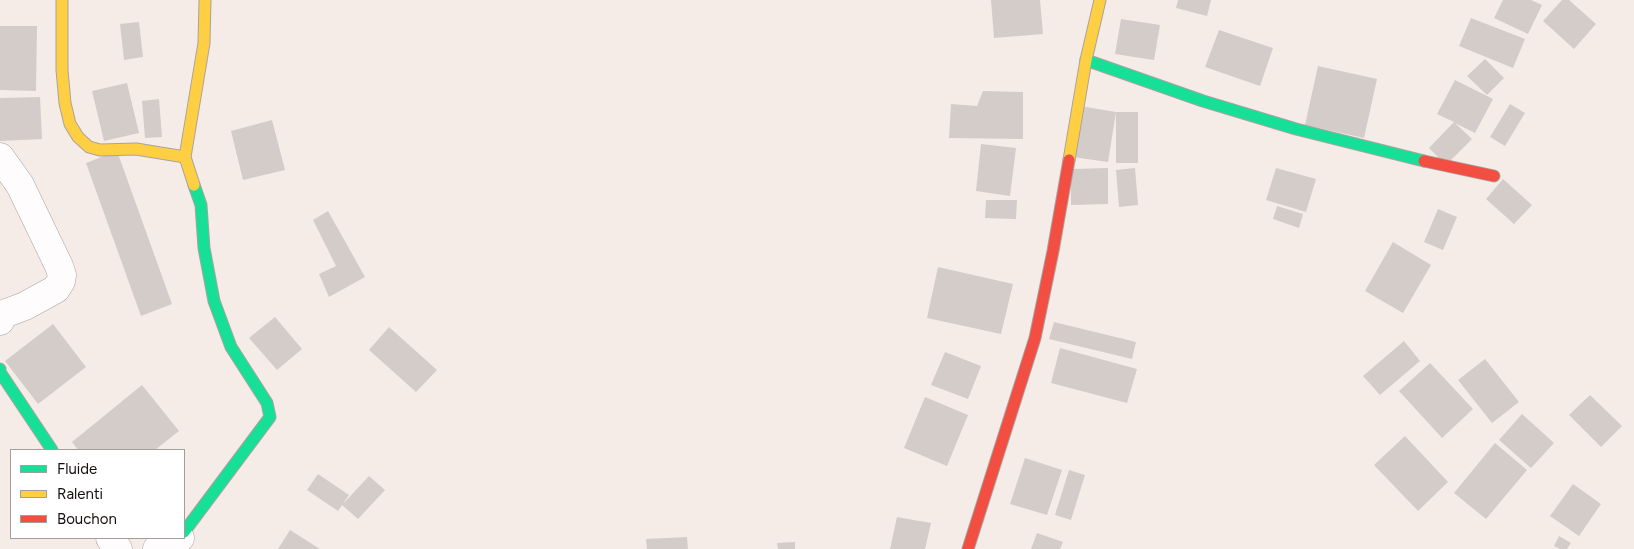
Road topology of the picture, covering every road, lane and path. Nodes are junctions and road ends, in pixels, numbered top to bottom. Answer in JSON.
{"nodes":[{"id":1,"x":62,"y":0,"type":"edge"},
{"id":2,"x":205,"y":0,"type":"edge"},
{"id":3,"x":1100,"y":0,"type":"edge"},
{"id":4,"x":1086,"y":60,"type":"junction"},
{"id":5,"x":0,"y":157,"type":"edge"},
{"id":6,"x":185,"y":157,"type":"junction"},
{"id":7,"x":1494,"y":176,"type":"dead end"},
{"id":8,"x":0,"y":321,"type":"edge"},
{"id":9,"x":0,"y":369,"type":"edge"},
{"id":10,"x":51,"y":449,"type":"edge"},
{"id":11,"x":185,"y":532,"type":"edge"},
{"id":12,"x":968,"y":549,"type":"edge"}],
"edges":[{"from":1,"to":6,"type":"street"},
{"from":2,"to":6,"type":"street"},
{"from":3,"to":4,"type":"street"},
{"from":4,"to":7,"type":"street"},
{"from":4,"to":12,"type":"street"},
{"from":5,"to":8,"type":"street"},
{"from":6,"to":11,"type":"street"},
{"from":9,"to":10,"type":"street"}]}
